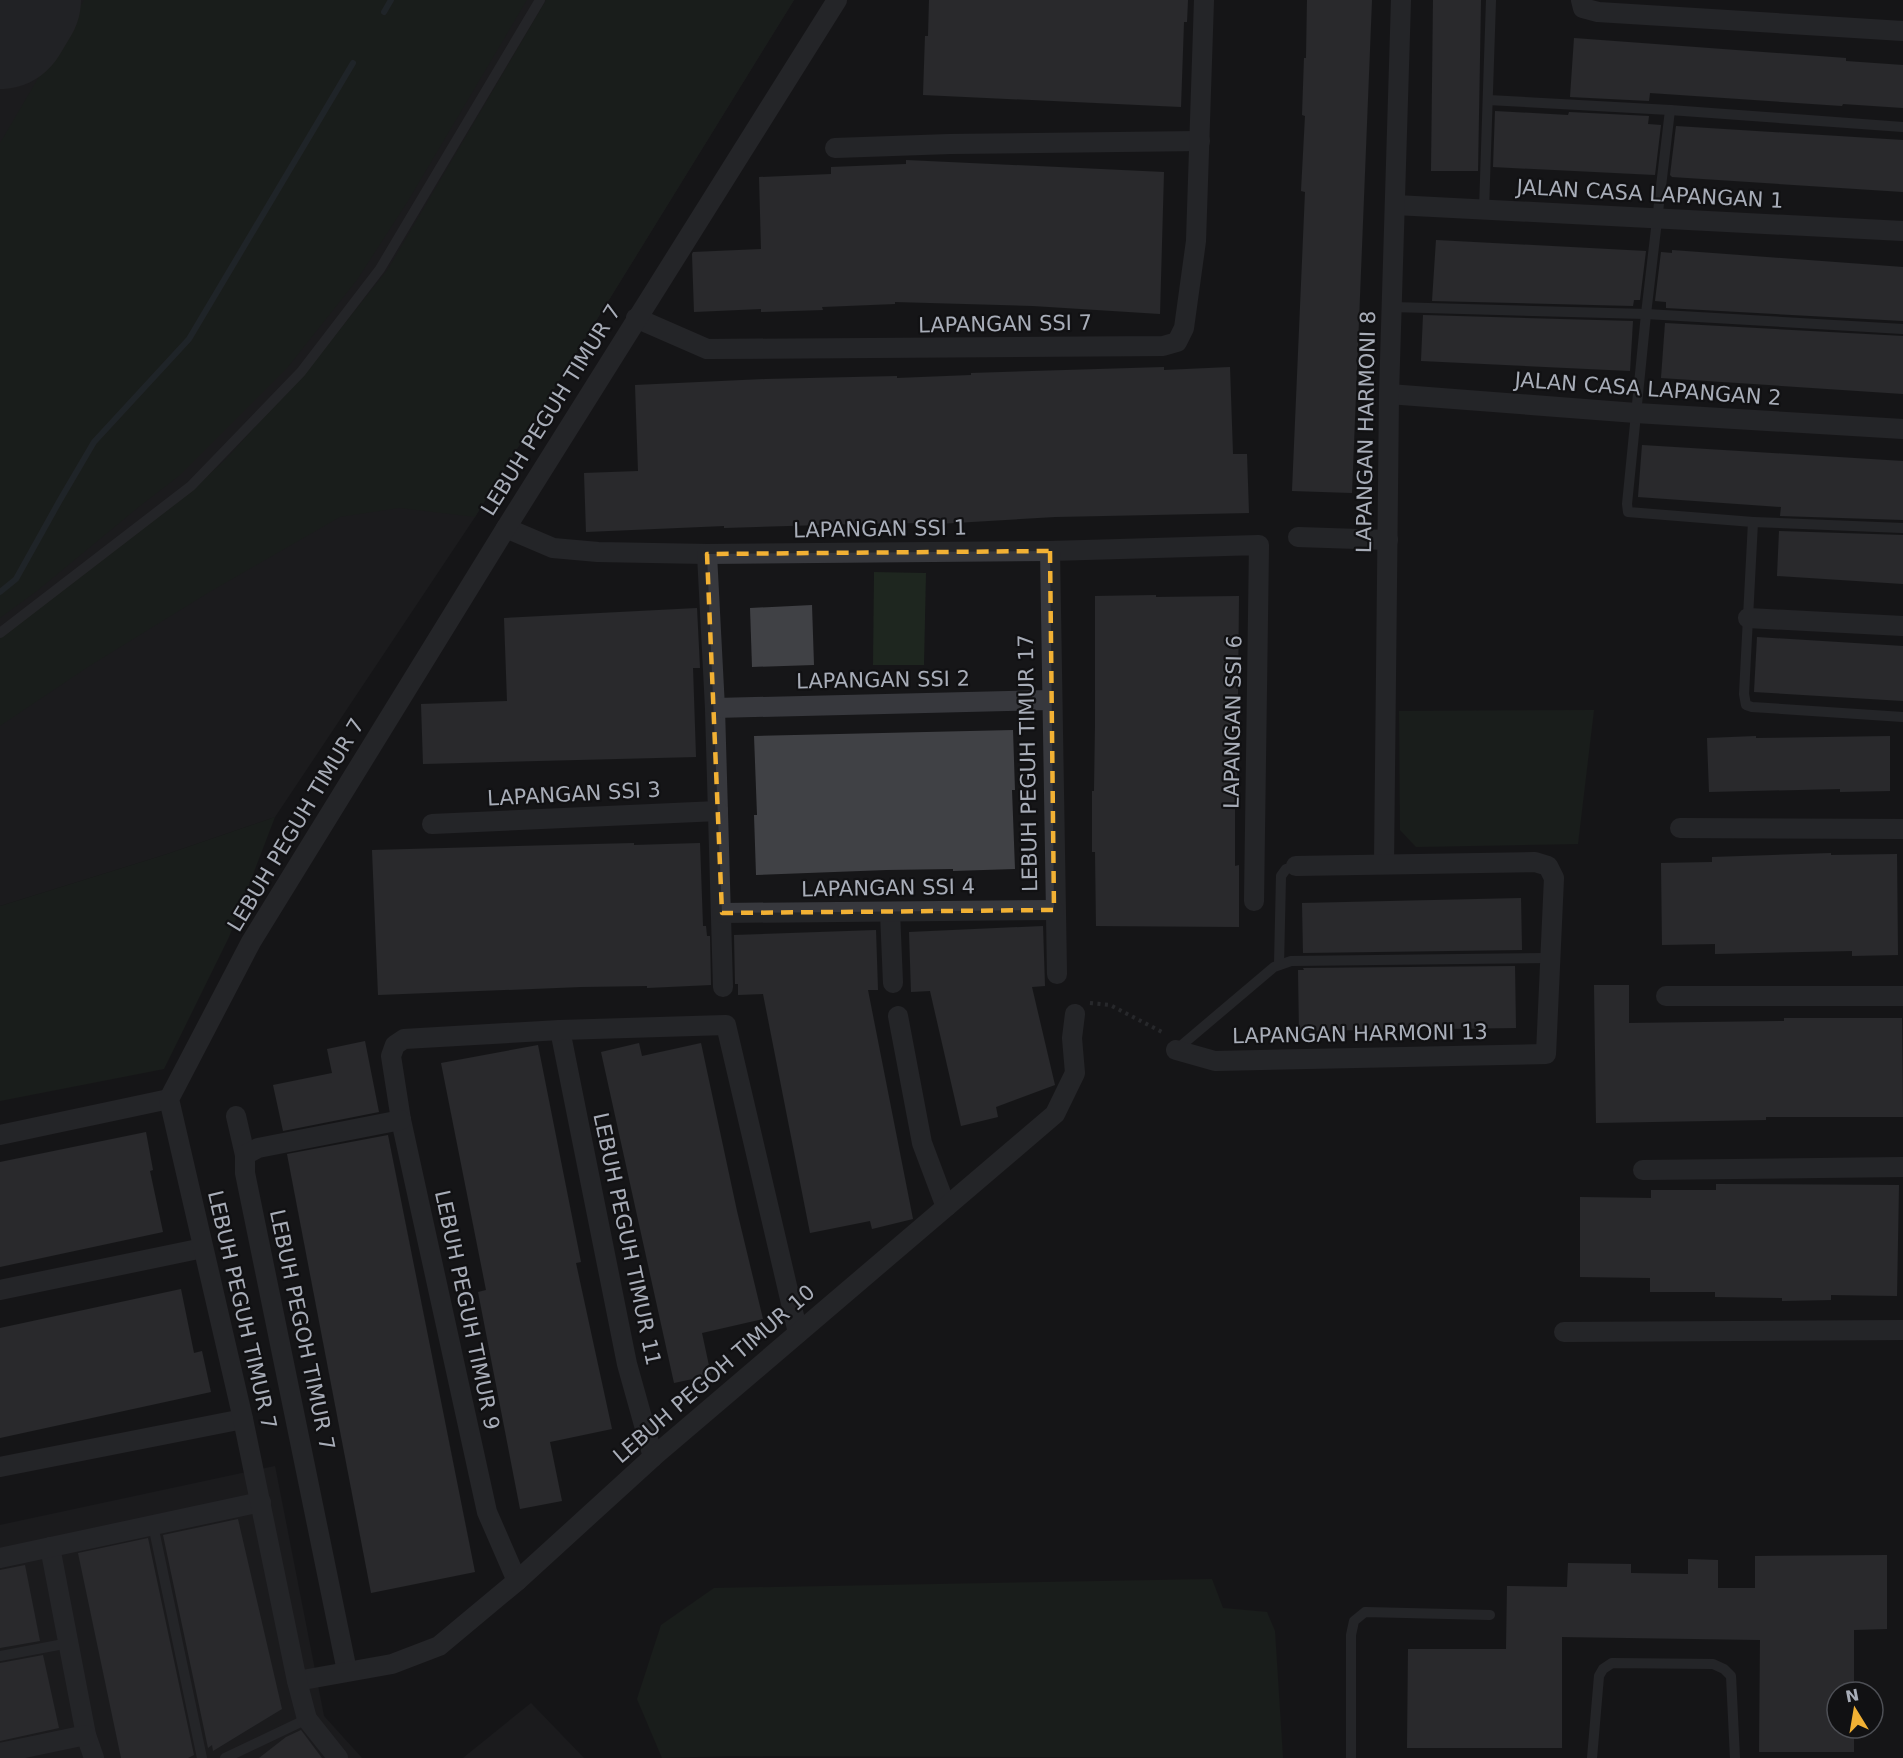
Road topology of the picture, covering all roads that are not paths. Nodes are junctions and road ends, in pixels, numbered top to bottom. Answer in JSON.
{"nodes":[{"id":1,"x":540,"y":0,"type":"edge"},
{"id":2,"x":837,"y":0,"type":"edge"},
{"id":3,"x":1204,"y":0,"type":"edge"},
{"id":4,"x":1401,"y":0,"type":"edge"},
{"id":5,"x":1491,"y":0,"type":"edge"},
{"id":6,"x":1581,"y":0,"type":"edge"},
{"id":7,"x":1903,"y":31,"type":"edge"},
{"id":8,"x":1488,"y":100,"type":"junction"},
{"id":9,"x":1670,"y":110,"type":"junction"},
{"id":10,"x":1903,"y":127,"type":"edge"},
{"id":11,"x":1200,"y":141,"type":"junction"},
{"id":12,"x":835,"y":148,"type":"dead end"},
{"id":13,"x":1395,"y":205,"type":"junction"},
{"id":14,"x":1484,"y":210,"type":"junction"},
{"id":15,"x":1657,"y":219,"type":"junction"},
{"id":16,"x":1903,"y":231,"type":"edge"},
{"id":17,"x":1392,"y":307,"type":"junction"},
{"id":18,"x":1646,"y":314,"type":"junction"},
{"id":19,"x":636,"y":318,"type":"junction"},
{"id":20,"x":1903,"y":329,"type":"edge"},
{"id":21,"x":1389,"y":394,"type":"junction"},
{"id":22,"x":1636,"y":413,"type":"junction"},
{"id":23,"x":1903,"y":429,"type":"edge"},
{"id":24,"x":1753,"y":522,"type":"junction"},
{"id":25,"x":506,"y":528,"type":"junction"},
{"id":26,"x":1903,"y":528,"type":"edge"},
{"id":27,"x":1298,"y":537,"type":"dead end"},
{"id":28,"x":1388,"y":540,"type":"junction"},
{"id":29,"x":1259,"y":544,"type":"joint"},
{"id":30,"x":1050,"y":551,"type":"junction"},
{"id":31,"x":707,"y":555,"type":"junction"},
{"id":32,"x":1748,"y":618,"type":"junction"},
{"id":33,"x":1903,"y":626,"type":"edge"},
{"id":34,"x":0,"y":633,"type":"edge"},
{"id":35,"x":1051,"y":700,"type":"junction"},
{"id":36,"x":715,"y":708,"type":"junction"},
{"id":37,"x":1903,"y":717,"type":"edge"},
{"id":38,"x":718,"y":812,"type":"junction"},
{"id":39,"x":432,"y":824,"type":"dead end"},
{"id":40,"x":1680,"y":828,"type":"dead end"},
{"id":41,"x":1903,"y":829,"type":"edge"},
{"id":42,"x":1384,"y":864,"type":"junction"},
{"id":43,"x":1296,"y":866,"type":"joint"},
{"id":44,"x":1254,"y":901,"type":"dead end"},
{"id":45,"x":1054,"y":910,"type":"junction"},
{"id":46,"x":890,"y":912,"type":"junction"},
{"id":47,"x":722,"y":914,"type":"junction"},
{"id":48,"x":1550,"y":958,"type":"junction"},
{"id":49,"x":1279,"y":965,"type":"junction"},
{"id":50,"x":1057,"y":974,"type":"dead end"},
{"id":51,"x":893,"y":983,"type":"dead end"},
{"id":52,"x":723,"y":987,"type":"dead end"},
{"id":53,"x":1666,"y":996,"type":"dead end"},
{"id":54,"x":1903,"y":996,"type":"edge"},
{"id":55,"x":1075,"y":1014,"type":"road end"},
{"id":56,"x":898,"y":1016,"type":"dead end"},
{"id":57,"x":560,"y":1030,"type":"junction"},
{"id":58,"x":1176,"y":1050,"type":"joint"},
{"id":59,"x":169,"y":1099,"type":"junction"},
{"id":60,"x":236,"y":1116,"type":"dead end"},
{"id":61,"x":401,"y":1120,"type":"junction"},
{"id":62,"x":0,"y":1135,"type":"edge"},
{"id":63,"x":245,"y":1155,"type":"junction"},
{"id":64,"x":1903,"y":1167,"type":"edge"},
{"id":65,"x":1643,"y":1170,"type":"dead end"},
{"id":66,"x":946,"y":1207,"type":"junction"},
{"id":67,"x":203,"y":1248,"type":"junction"},
{"id":68,"x":0,"y":1290,"type":"edge"},
{"id":69,"x":1903,"y":1329,"type":"edge"},
{"id":70,"x":1564,"y":1332,"type":"dead end"},
{"id":71,"x":798,"y":1333,"type":"junction"},
{"id":72,"x":243,"y":1419,"type":"junction"},
{"id":73,"x":653,"y":1457,"type":"junction"},
{"id":74,"x":0,"y":1467,"type":"edge"},
{"id":75,"x":261,"y":1502,"type":"junction"},
{"id":76,"x":153,"y":1525,"type":"junction"},
{"id":77,"x":50,"y":1547,"type":"junction"},
{"id":78,"x":0,"y":1558,"type":"edge"},
{"id":79,"x":517,"y":1581,"type":"junction"},
{"id":80,"x":1490,"y":1616,"type":"dead end"},
{"id":81,"x":69,"y":1643,"type":"junction"},
{"id":82,"x":0,"y":1656,"type":"edge"},
{"id":83,"x":347,"y":1671,"type":"junction"},
{"id":84,"x":297,"y":1681,"type":"junction"},
{"id":85,"x":307,"y":1719,"type":"junction"},
{"id":86,"x":86,"y":1735,"type":"junction"},
{"id":87,"x":0,"y":1753,"type":"edge"},
{"id":88,"x":94,"y":1758,"type":"edge"},
{"id":89,"x":202,"y":1758,"type":"edge"},
{"id":90,"x":225,"y":1758,"type":"edge"},
{"id":91,"x":338,"y":1758,"type":"edge"},
{"id":92,"x":1351,"y":1758,"type":"edge"},
{"id":93,"x":1592,"y":1758,"type":"edge"},
{"id":94,"x":1735,"y":1758,"type":"edge"}],
"edges":[{"from":1,"to":34,"type":"lane"},
{"from":2,"to":19,"type":"street","name":"LEBUH PEGUH TIMUR 7"},
{"from":3,"to":11,"type":"street","name":"LAPANGAN SSI 7"},
{"from":4,"to":13,"type":"street","name":"LAPANGAN HARMONI 8"},
{"from":5,"to":8,"type":"lane"},
{"from":6,"to":7,"type":"street"},
{"from":8,"to":9,"type":"lane"},
{"from":8,"to":14,"type":"lane"},
{"from":9,"to":10,"type":"lane"},
{"from":9,"to":15,"type":"lane"},
{"from":11,"to":12,"type":"street"},
{"from":11,"to":19,"type":"street","name":"LAPANGAN SSI 7"},
{"from":13,"to":14,"type":"street","name":"JALAN CASA LAPANGAN 1"},
{"from":13,"to":17,"type":"street","name":"LAPANGAN HARMONI 8"},
{"from":14,"to":15,"type":"street","name":"JALAN CASA LAPANGAN 1"},
{"from":15,"to":16,"type":"street","name":"JALAN CASA LAPANGAN 1"},
{"from":15,"to":18,"type":"lane"},
{"from":17,"to":18,"type":"lane"},
{"from":17,"to":21,"type":"street","name":"LAPANGAN HARMONI 8"},
{"from":18,"to":20,"type":"lane"},
{"from":18,"to":22,"type":"lane"},
{"from":19,"to":25,"type":"street","name":"LEBUH PEGUH TIMUR 7"},
{"from":21,"to":22,"type":"street","name":"JALAN CASA LAPANGAN 2"},
{"from":21,"to":28,"type":"street","name":"LAPANGAN HARMONI 8"},
{"from":22,"to":23,"type":"street","name":"JALAN CASA LAPANGAN 2"},
{"from":22,"to":24,"type":"lane"},
{"from":24,"to":26,"type":"lane"},
{"from":24,"to":32,"type":"lane"},
{"from":25,"to":31,"type":"street","name":"LAPANGAN SSI 1"},
{"from":25,"to":59,"type":"street","name":"LEBUH PEGUH TIMUR 7"},
{"from":27,"to":28,"type":"street"},
{"from":28,"to":42,"type":"street","name":"LAPANGAN HARMONI 8"},
{"from":29,"to":30,"type":"street","name":"LAPANGAN SSI 1"},
{"from":29,"to":44,"type":"street","name":"LAPANGAN SSI 6"},
{"from":30,"to":31,"type":"street","name":"LAPANGAN SSI 1"},
{"from":30,"to":35,"type":"street","name":"LEBUH PEGUH TIMUR 17"},
{"from":31,"to":36,"type":"street"},
{"from":32,"to":33,"type":"street"},
{"from":32,"to":37,"type":"lane"},
{"from":35,"to":36,"type":"street","name":"LAPANGAN SSI 2"},
{"from":35,"to":45,"type":"street","name":"LEBUH PEGUH TIMUR 17"},
{"from":36,"to":38,"type":"street"},
{"from":38,"to":39,"type":"street","name":"LAPANGAN SSI 3"},
{"from":38,"to":47,"type":"street"},
{"from":40,"to":41,"type":"street"},
{"from":42,"to":43,"type":"street"},
{"from":42,"to":48,"type":"street"},
{"from":43,"to":49,"type":"lane"},
{"from":45,"to":46,"type":"street","name":"LAPANGAN SSI 4"},
{"from":45,"to":50,"type":"street","name":"LEBUH PEGUH TIMUR 17"},
{"from":46,"to":47,"type":"street","name":"LAPANGAN SSI 4"},
{"from":46,"to":51,"type":"street"},
{"from":47,"to":52,"type":"street"},
{"from":48,"to":49,"type":"lane"},
{"from":48,"to":58,"type":"street","name":"LAPANGAN HARMONI 13"},
{"from":49,"to":58,"type":"lane"},
{"from":53,"to":54,"type":"street"},
{"from":55,"to":66,"type":"street","name":"LEBUH PEGOH TIMUR 10"},
{"from":56,"to":66,"type":"street"},
{"from":57,"to":61,"type":"street","name":"LEBUH PEGUH TIMUR 9"},
{"from":57,"to":71,"type":"street"},
{"from":57,"to":73,"type":"street","name":"LEBUH PEGUH TIMUR 11"},
{"from":59,"to":62,"type":"street"},
{"from":59,"to":67,"type":"street","name":"LEBUH PEGUH TIMUR 7"},
{"from":60,"to":63,"type":"street","name":"LEBUH PEGOH TIMUR 7"},
{"from":61,"to":63,"type":"street"},
{"from":61,"to":79,"type":"street","name":"LEBUH PEGUH TIMUR 9"},
{"from":63,"to":83,"type":"street","name":"LEBUH PEGOH TIMUR 7"},
{"from":64,"to":65,"type":"street"},
{"from":66,"to":71,"type":"street","name":"LEBUH PEGOH TIMUR 10"},
{"from":67,"to":68,"type":"street"},
{"from":67,"to":72,"type":"street","name":"LEBUH PEGUH TIMUR 7"},
{"from":69,"to":70,"type":"street"},
{"from":71,"to":73,"type":"street","name":"LEBUH PEGOH TIMUR 10"},
{"from":72,"to":74,"type":"street"},
{"from":72,"to":75,"type":"street","name":"LEBUH PEGUH TIMUR 7"},
{"from":73,"to":79,"type":"street","name":"LEBUH PEGOH TIMUR 10"},
{"from":75,"to":76,"type":"street"},
{"from":75,"to":84,"type":"street","name":"LEBUH PEGUH TIMUR 7"},
{"from":76,"to":77,"type":"street"},
{"from":76,"to":89,"type":"lane"},
{"from":77,"to":78,"type":"street"},
{"from":77,"to":81,"type":"street"},
{"from":79,"to":83,"type":"street","name":"LEBUH PEGOH TIMUR 10"},
{"from":80,"to":92,"type":"lane"},
{"from":81,"to":82,"type":"lane"},
{"from":81,"to":86,"type":"street"},
{"from":83,"to":84,"type":"street","name":"LEBUH PEGOH TIMUR 10"},
{"from":84,"to":85,"type":"street","name":"LEBUH PEGUH TIMUR 7"},
{"from":85,"to":90,"type":"lane"},
{"from":85,"to":91,"type":"street","name":"LEBUH PEGUH TIMUR 7"},
{"from":86,"to":87,"type":"street"},
{"from":86,"to":88,"type":"street"},
{"from":93,"to":94,"type":"lane"}]}
